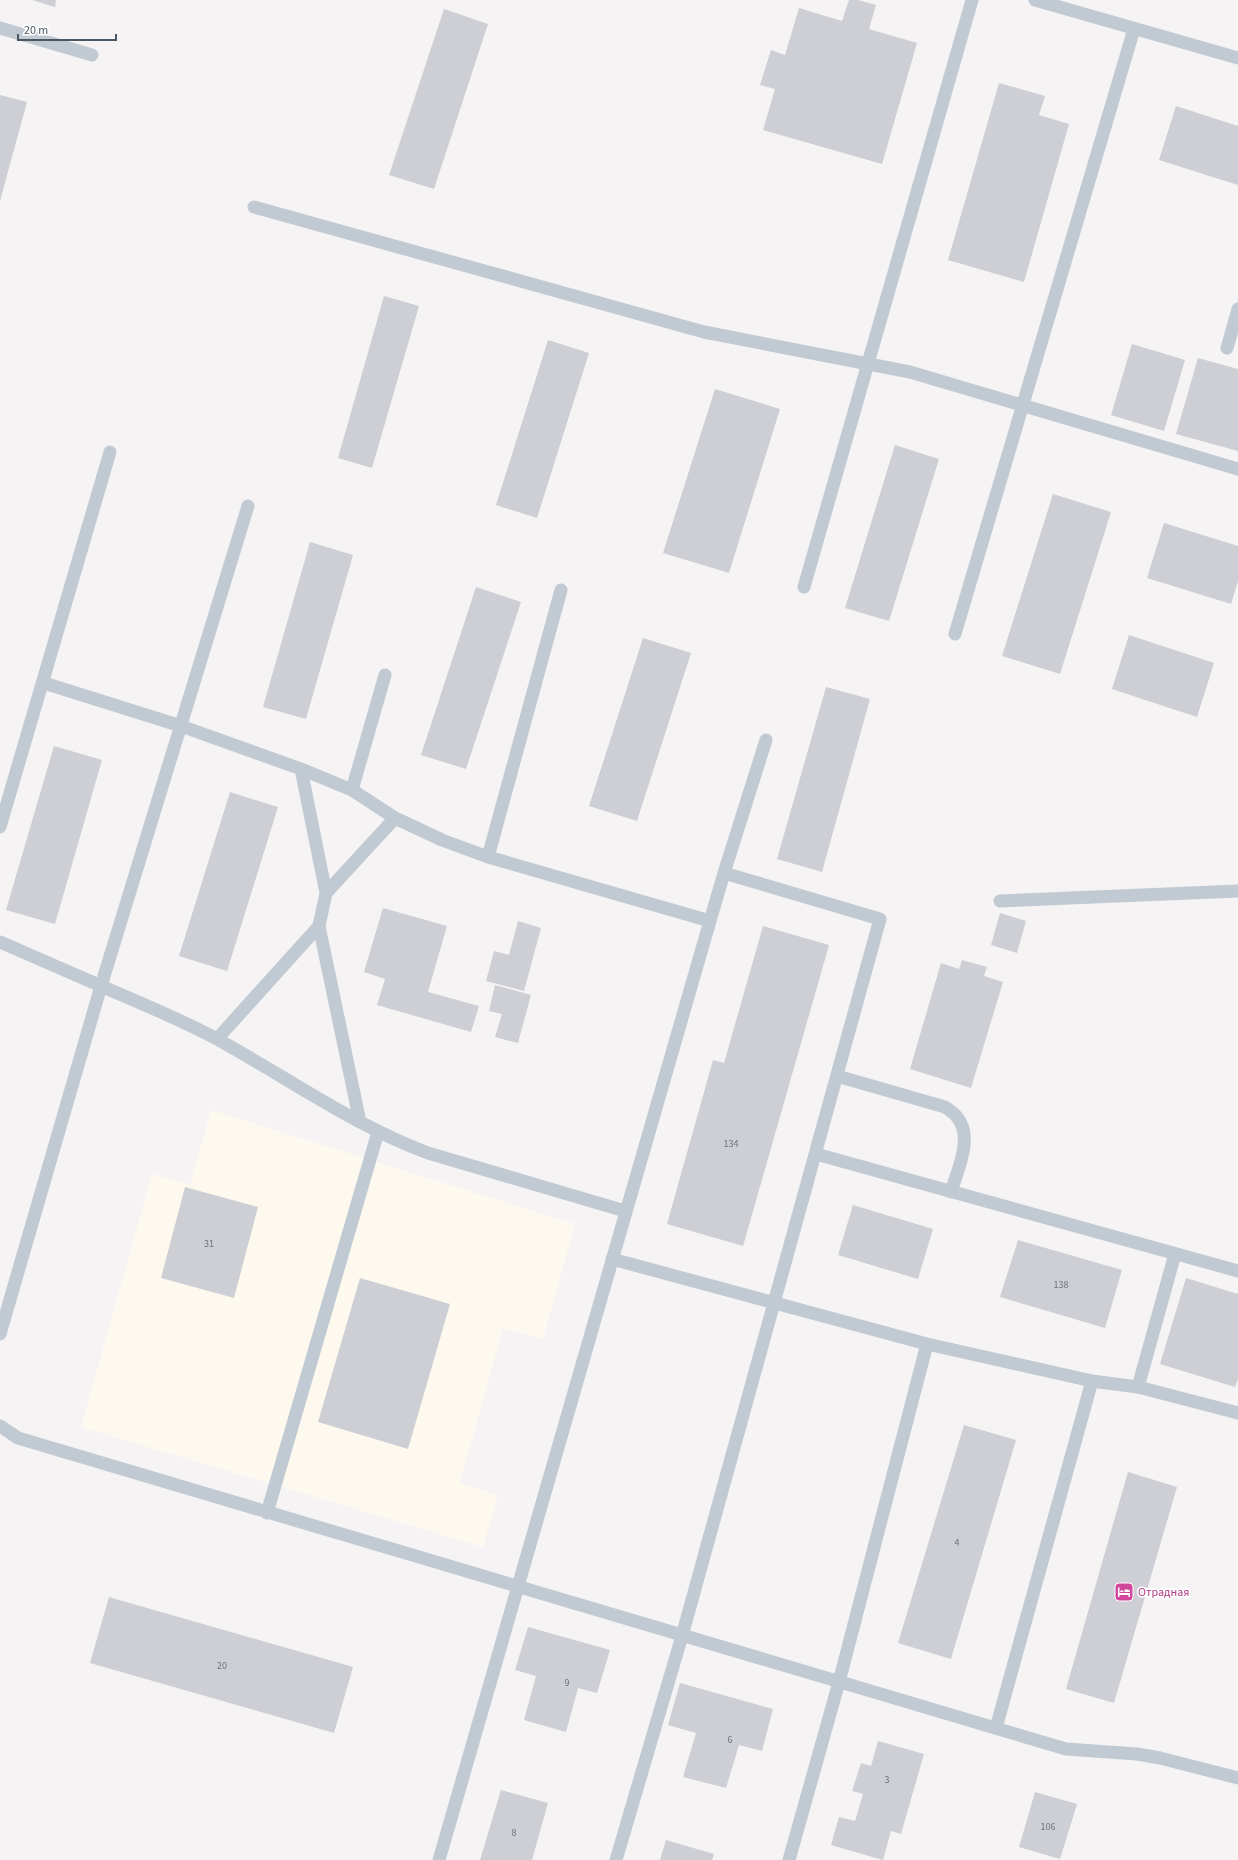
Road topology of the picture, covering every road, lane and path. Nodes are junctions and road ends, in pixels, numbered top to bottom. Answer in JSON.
{"nodes":[{"id":1,"x":972,"y":0,"type":"edge"},
{"id":2,"x":1035,"y":0,"type":"edge"},
{"id":3,"x":0,"y":28,"type":"edge"},
{"id":4,"x":1134,"y":29,"type":"junction"},
{"id":5,"x":92,"y":55,"type":"dead end"},
{"id":6,"x":1238,"y":58,"type":"edge"},
{"id":7,"x":254,"y":206,"type":"dead end"},
{"id":8,"x":1238,"y":309,"type":"edge"},
{"id":9,"x":1226,"y":348,"type":"dead end"},
{"id":10,"x":868,"y":363,"type":"junction"},
{"id":11,"x":1021,"y":405,"type":"junction"},
{"id":12,"x":110,"y":452,"type":"dead end"},
{"id":13,"x":1238,"y":468,"type":"edge"},
{"id":14,"x":248,"y":506,"type":"dead end"},
{"id":15,"x":804,"y":587,"type":"dead end"},
{"id":16,"x":561,"y":590,"type":"dead end"},
{"id":17,"x":955,"y":634,"type":"dead end"},
{"id":18,"x":385,"y":675,"type":"dead end"},
{"id":19,"x":44,"y":683,"type":"junction"},
{"id":20,"x":181,"y":726,"type":"junction"},
{"id":21,"x":766,"y":740,"type":"dead end"},
{"id":22,"x":301,"y":769,"type":"junction"},
{"id":23,"x":352,"y":790,"type":"junction"},
{"id":24,"x":395,"y":818,"type":"junction"},
{"id":25,"x":0,"y":827,"type":"edge"},
{"id":26,"x":488,"y":856,"type":"junction"},
{"id":27,"x":724,"y":873,"type":"junction"},
{"id":28,"x":1238,"y":891,"type":"edge"},
{"id":29,"x":326,"y":893,"type":"junction"},
{"id":30,"x":1000,"y":901,"type":"dead end"},
{"id":31,"x":710,"y":921,"type":"junction"},
{"id":32,"x":319,"y":926,"type":"junction"},
{"id":33,"x":0,"y":942,"type":"edge"},
{"id":34,"x":101,"y":986,"type":"junction"},
{"id":35,"x":217,"y":1039,"type":"junction"},
{"id":36,"x":837,"y":1076,"type":"junction"},
{"id":37,"x":360,"y":1122,"type":"junction"},
{"id":38,"x":378,"y":1132,"type":"junction"},
{"id":39,"x":816,"y":1154,"type":"junction"},
{"id":40,"x":950,"y":1192,"type":"junction"},
{"id":41,"x":625,"y":1211,"type":"junction"},
{"id":42,"x":1175,"y":1254,"type":"junction"},
{"id":43,"x":612,"y":1259,"type":"junction"},
{"id":44,"x":1238,"y":1271,"type":"edge"},
{"id":45,"x":773,"y":1303,"type":"junction"},
{"id":46,"x":0,"y":1334,"type":"edge"},
{"id":47,"x":927,"y":1344,"type":"junction"},
{"id":48,"x":1092,"y":1381,"type":"junction"},
{"id":49,"x":1138,"y":1387,"type":"junction"},
{"id":50,"x":1238,"y":1413,"type":"edge"},
{"id":51,"x":0,"y":1426,"type":"edge"},
{"id":52,"x":267,"y":1513,"type":"junction"},
{"id":53,"x":518,"y":1588,"type":"junction"},
{"id":54,"x":682,"y":1636,"type":"junction"},
{"id":55,"x":840,"y":1682,"type":"junction"},
{"id":56,"x":996,"y":1728,"type":"junction"},
{"id":57,"x":1238,"y":1778,"type":"edge"},
{"id":58,"x":439,"y":1860,"type":"edge"},
{"id":59,"x":616,"y":1860,"type":"edge"},
{"id":60,"x":789,"y":1860,"type":"edge"}],
"edges":[{"from":1,"to":10,"type":"lane"},
{"from":2,"to":4,"type":"lane"},
{"from":3,"to":5,"type":"lane"},
{"from":4,"to":6,"type":"lane"},
{"from":4,"to":11,"type":"lane"},
{"from":7,"to":10,"type":"lane"},
{"from":8,"to":9,"type":"lane"},
{"from":10,"to":11,"type":"lane"},
{"from":10,"to":15,"type":"lane"},
{"from":11,"to":13,"type":"lane"},
{"from":11,"to":17,"type":"lane"},
{"from":12,"to":19,"type":"lane"},
{"from":14,"to":20,"type":"lane"},
{"from":16,"to":26,"type":"lane"},
{"from":18,"to":23,"type":"lane"},
{"from":19,"to":20,"type":"lane"},
{"from":19,"to":25,"type":"lane"},
{"from":20,"to":22,"type":"lane"},
{"from":20,"to":34,"type":"lane"},
{"from":21,"to":27,"type":"lane"},
{"from":22,"to":23,"type":"lane"},
{"from":22,"to":29,"type":"lane"},
{"from":23,"to":24,"type":"lane"},
{"from":24,"to":26,"type":"lane"},
{"from":24,"to":29,"type":"lane"},
{"from":26,"to":31,"type":"lane"},
{"from":27,"to":31,"type":"lane"},
{"from":27,"to":36,"type":"lane"},
{"from":28,"to":30,"type":"lane"},
{"from":29,"to":32,"type":"lane"},
{"from":31,"to":41,"type":"lane"},
{"from":32,"to":35,"type":"lane"},
{"from":32,"to":37,"type":"lane"},
{"from":33,"to":34,"type":"lane"},
{"from":34,"to":35,"type":"lane"},
{"from":34,"to":46,"type":"lane"},
{"from":35,"to":37,"type":"lane"},
{"from":36,"to":39,"type":"lane"},
{"from":36,"to":40,"type":"lane"},
{"from":37,"to":38,"type":"lane"},
{"from":38,"to":41,"type":"lane"},
{"from":38,"to":52,"type":"lane"},
{"from":39,"to":40,"type":"lane"},
{"from":39,"to":45,"type":"lane"},
{"from":40,"to":42,"type":"lane"},
{"from":41,"to":43,"type":"lane"},
{"from":42,"to":44,"type":"lane"},
{"from":42,"to":49,"type":"lane"},
{"from":43,"to":45,"type":"lane"},
{"from":43,"to":53,"type":"lane"},
{"from":45,"to":47,"type":"lane"},
{"from":45,"to":54,"type":"lane"},
{"from":47,"to":48,"type":"lane"},
{"from":47,"to":55,"type":"lane"},
{"from":48,"to":49,"type":"lane"},
{"from":48,"to":56,"type":"lane"},
{"from":49,"to":50,"type":"lane"},
{"from":51,"to":52,"type":"lane"},
{"from":52,"to":53,"type":"lane"},
{"from":53,"to":54,"type":"lane"},
{"from":53,"to":58,"type":"lane"},
{"from":54,"to":55,"type":"lane"},
{"from":54,"to":59,"type":"lane"},
{"from":55,"to":56,"type":"lane"},
{"from":55,"to":60,"type":"lane"},
{"from":56,"to":57,"type":"lane"}]}
